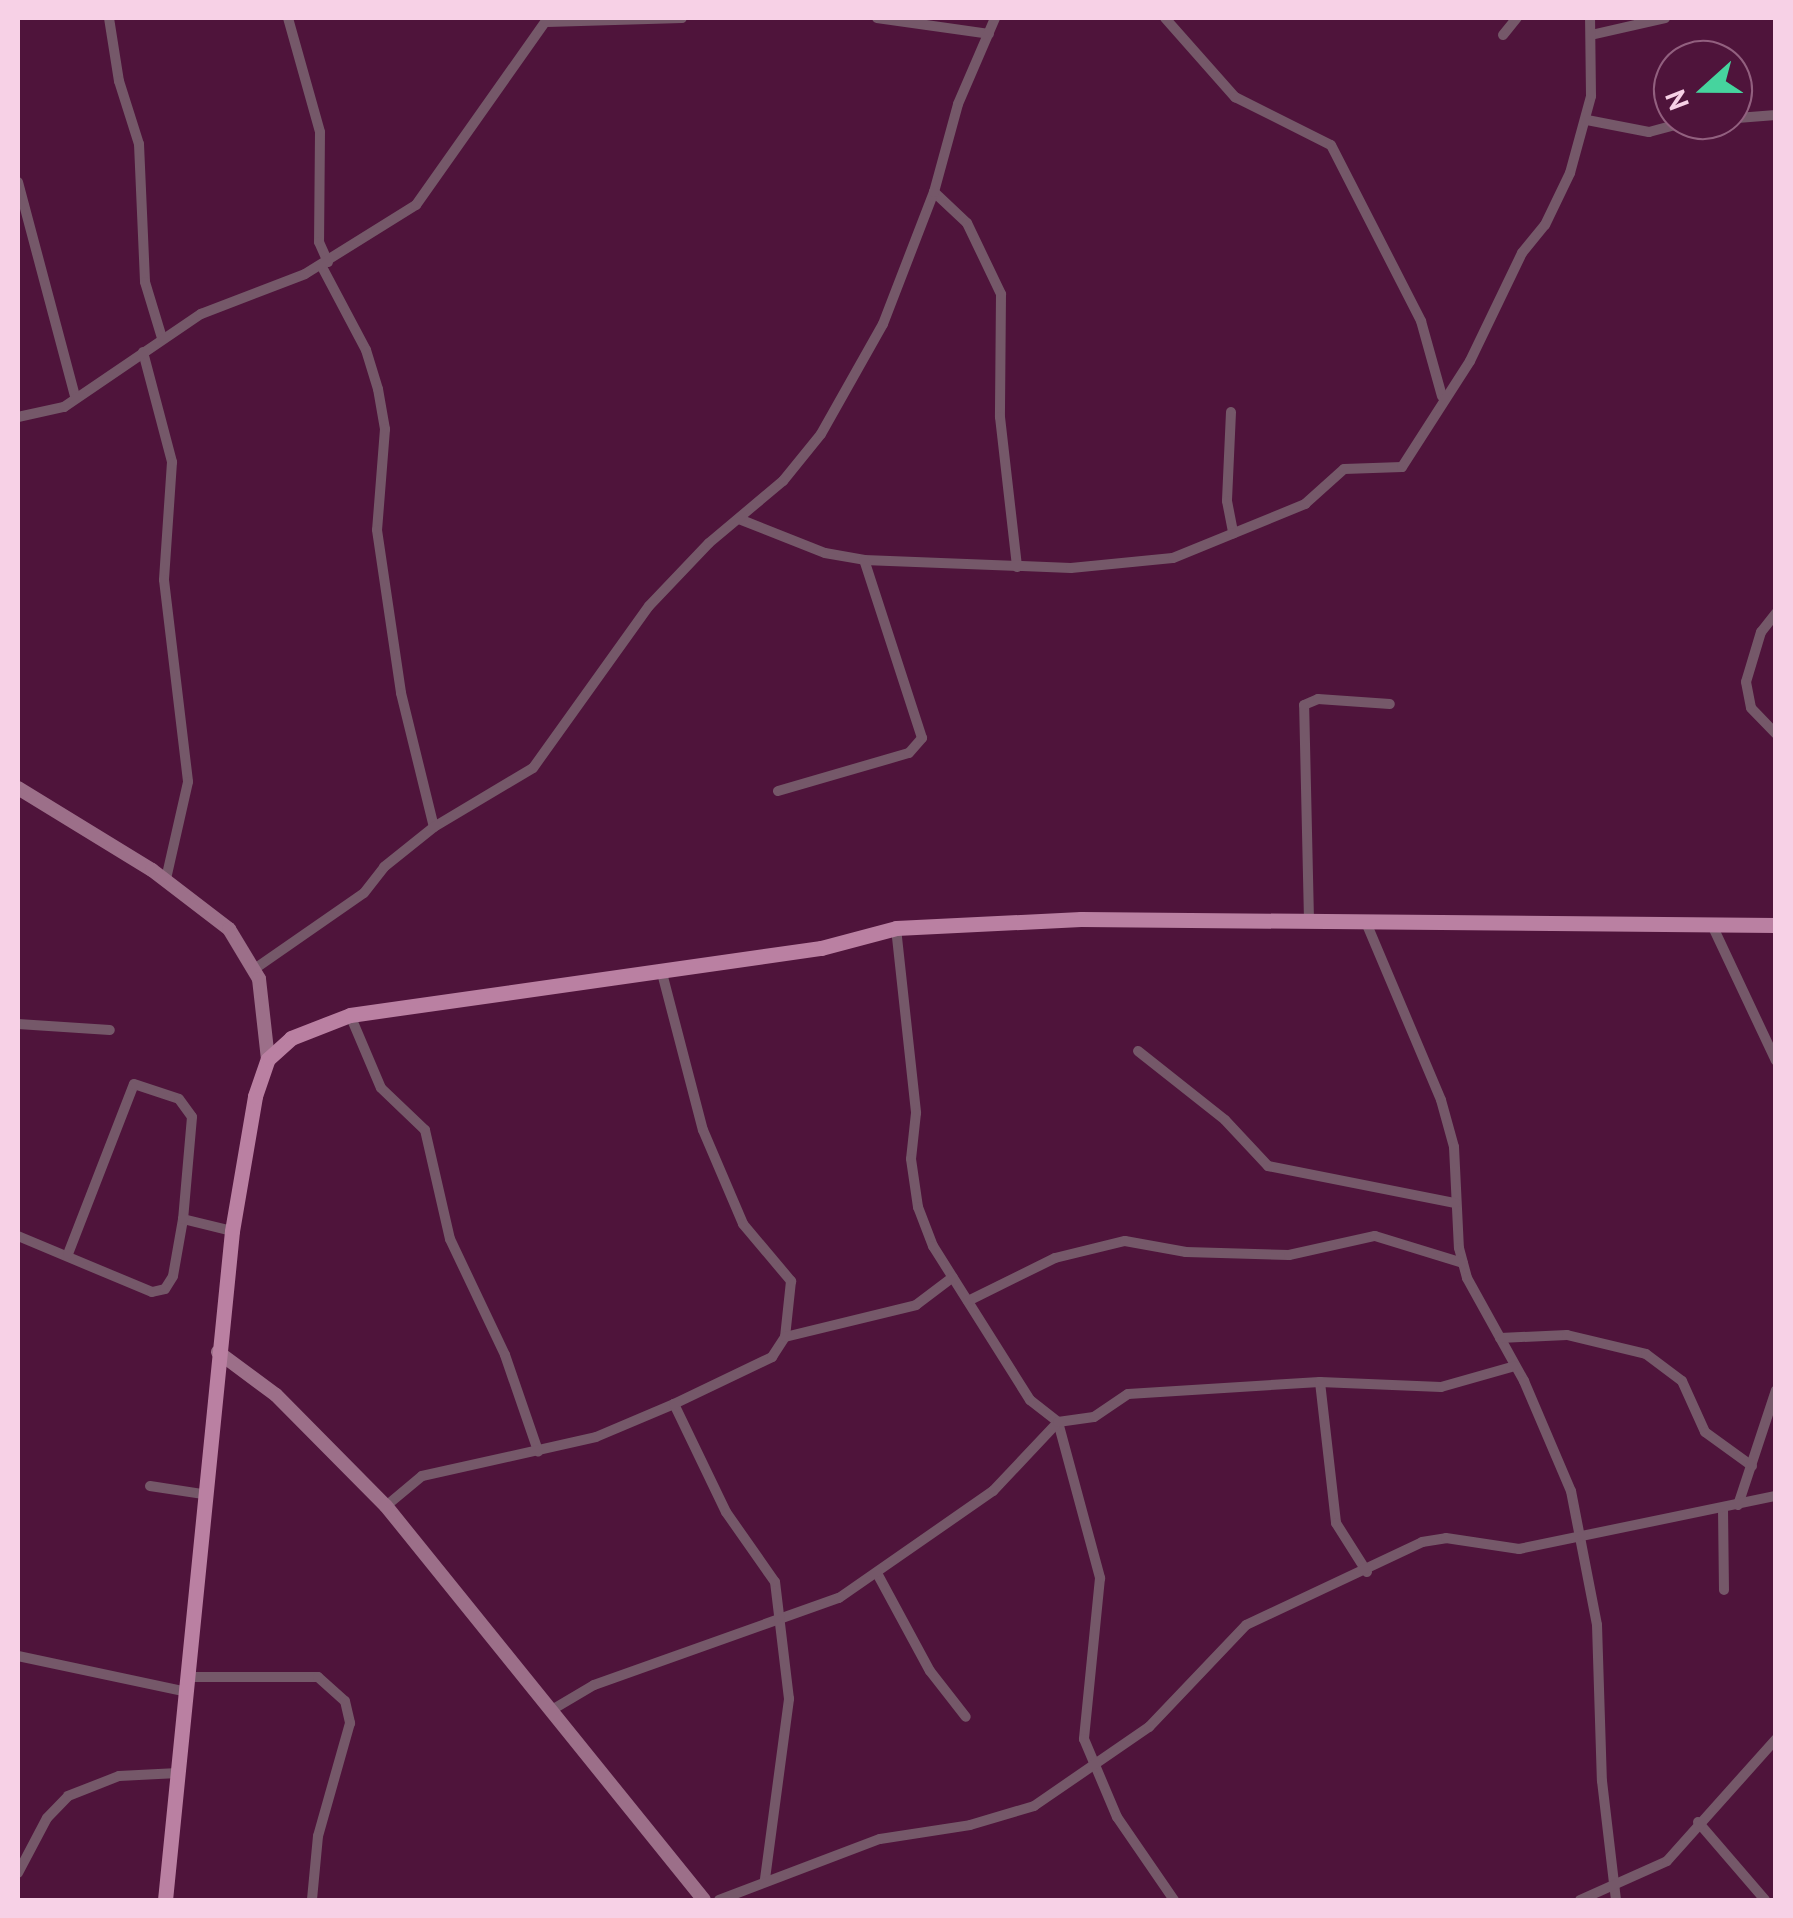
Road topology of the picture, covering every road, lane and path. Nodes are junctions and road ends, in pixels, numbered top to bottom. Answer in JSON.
{"nodes":[{"id":1,"x":109,"y":18,"type":"edge"},
{"id":2,"x":288,"y":18,"type":"edge"},
{"id":3,"x":682,"y":18,"type":"edge"},
{"id":4,"x":877,"y":18,"type":"edge"},
{"id":5,"x":995,"y":18,"type":"edge"},
{"id":6,"x":1165,"y":18,"type":"edge"},
{"id":7,"x":1517,"y":18,"type":"edge"},
{"id":8,"x":1590,"y":18,"type":"edge"},
{"id":9,"x":1666,"y":18,"type":"edge"},
{"id":10,"x":548,"y":20,"type":"edge"},
{"id":11,"x":989,"y":34,"type":"junction"},
{"id":12,"x":1591,"y":34,"type":"junction"},
{"id":13,"x":1503,"y":35,"type":"dead end"},
{"id":14,"x":1776,"y":116,"type":"edge"},
{"id":15,"x":1587,"y":120,"type":"junction"},
{"id":16,"x":18,"y":182,"type":"edge"},
{"id":17,"x":934,"y":192,"type":"junction"},
{"id":18,"x":324,"y":264,"type":"junction"},
{"id":19,"x":162,"y":338,"type":"junction"},
{"id":20,"x":143,"y":352,"type":"junction"},
{"id":21,"x":75,"y":396,"type":"junction"},
{"id":22,"x":1442,"y":396,"type":"junction"},
{"id":23,"x":1232,"y":412,"type":"dead end"},
{"id":24,"x":18,"y":417,"type":"edge"},
{"id":25,"x":738,"y":519,"type":"junction"},
{"id":26,"x":1232,"y":532,"type":"junction"},
{"id":27,"x":864,"y":560,"type":"junction"},
{"id":28,"x":1018,"y":567,"type":"junction"},
{"id":29,"x":1776,"y":613,"type":"edge"},
{"id":30,"x":1390,"y":704,"type":"dead end"},
{"id":31,"x":1776,"y":734,"type":"edge"},
{"id":32,"x":18,"y":788,"type":"edge"},
{"id":33,"x":778,"y":792,"type":"dead end"},
{"id":34,"x":434,"y":827,"type":"junction"},
{"id":35,"x":166,"y":880,"type":"junction"},
{"id":36,"x":1309,"y":920,"type":"junction"},
{"id":37,"x":1365,"y":920,"type":"junction"},
{"id":38,"x":1712,"y":924,"type":"junction"},
{"id":39,"x":1776,"y":925,"type":"edge"},
{"id":40,"x":896,"y":928,"type":"junction"},
{"id":41,"x":256,"y":968,"type":"junction"},
{"id":42,"x":662,"y":973,"type":"junction"},
{"id":43,"x":350,"y":1016,"type":"junction"},
{"id":44,"x":18,"y":1024,"type":"edge"},
{"id":45,"x":110,"y":1030,"type":"dead end"},
{"id":46,"x":1138,"y":1051,"type":"dead end"},
{"id":47,"x":268,"y":1059,"type":"junction"},
{"id":48,"x":1776,"y":1060,"type":"edge"},
{"id":49,"x":1454,"y":1202,"type":"junction"},
{"id":50,"x":183,"y":1218,"type":"junction"},
{"id":51,"x":232,"y":1231,"type":"junction"},
{"id":52,"x":18,"y":1236,"type":"edge"},
{"id":53,"x":68,"y":1254,"type":"junction"},
{"id":54,"x":1463,"y":1263,"type":"junction"},
{"id":55,"x":953,"y":1277,"type":"junction"},
{"id":56,"x":968,"y":1300,"type":"junction"},
{"id":57,"x":785,"y":1338,"type":"junction"},
{"id":58,"x":1500,"y":1338,"type":"junction"},
{"id":59,"x":218,"y":1352,"type":"junction"},
{"id":60,"x":1516,"y":1366,"type":"junction"},
{"id":61,"x":1320,"y":1382,"type":"junction"},
{"id":62,"x":1776,"y":1390,"type":"edge"},
{"id":63,"x":674,"y":1404,"type":"junction"},
{"id":64,"x":1058,"y":1422,"type":"junction"},
{"id":65,"x":538,"y":1450,"type":"junction"},
{"id":66,"x":1752,"y":1466,"type":"junction"},
{"id":67,"x":150,"y":1486,"type":"dead end"},
{"id":68,"x":203,"y":1494,"type":"junction"},
{"id":69,"x":1776,"y":1496,"type":"edge"},
{"id":70,"x":1738,"y":1505,"type":"junction"},
{"id":71,"x":386,"y":1506,"type":"junction"},
{"id":72,"x":1723,"y":1508,"type":"junction"},
{"id":73,"x":1582,"y":1538,"type":"junction"},
{"id":74,"x":1367,"y":1572,"type":"junction"},
{"id":75,"x":878,"y":1575,"type":"junction"},
{"id":76,"x":1724,"y":1590,"type":"dead end"},
{"id":77,"x":780,"y":1620,"type":"junction"},
{"id":78,"x":18,"y":1656,"type":"edge"},
{"id":79,"x":184,"y":1684,"type":"junction"},
{"id":80,"x":550,"y":1711,"type":"junction"},
{"id":81,"x":966,"y":1716,"type":"dead end"},
{"id":82,"x":1776,"y":1739,"type":"edge"},
{"id":83,"x":1094,"y":1762,"type":"junction"},
{"id":84,"x":178,"y":1772,"type":"junction"},
{"id":85,"x":1698,"y":1822,"type":"junction"},
{"id":86,"x":18,"y":1873,"type":"edge"},
{"id":87,"x":764,"y":1880,"type":"junction"},
{"id":88,"x":1611,"y":1887,"type":"junction"},
{"id":89,"x":165,"y":1900,"type":"edge"},
{"id":90,"x":312,"y":1900,"type":"edge"},
{"id":91,"x":704,"y":1900,"type":"edge"},
{"id":92,"x":719,"y":1900,"type":"edge"},
{"id":93,"x":1174,"y":1900,"type":"edge"},
{"id":94,"x":1580,"y":1900,"type":"edge"},
{"id":95,"x":1616,"y":1900,"type":"edge"},
{"id":96,"x":1764,"y":1900,"type":"edge"}],
"edges":[{"from":1,"to":19,"type":"street"},
{"from":2,"to":18,"type":"street"},
{"from":3,"to":10,"type":"street"},
{"from":4,"to":11,"type":"street"},
{"from":5,"to":11,"type":"street"},
{"from":6,"to":22,"type":"street"},
{"from":7,"to":13,"type":"street"},
{"from":8,"to":12,"type":"street"},
{"from":9,"to":12,"type":"street"},
{"from":10,"to":18,"type":"street"},
{"from":11,"to":17,"type":"street"},
{"from":12,"to":15,"type":"street"},
{"from":14,"to":15,"type":"street"},
{"from":15,"to":22,"type":"street"},
{"from":16,"to":21,"type":"street"},
{"from":17,"to":25,"type":"street"},
{"from":17,"to":28,"type":"street"},
{"from":18,"to":19,"type":"street"},
{"from":18,"to":34,"type":"street"},
{"from":19,"to":20,"type":"street"},
{"from":20,"to":21,"type":"street"},
{"from":20,"to":35,"type":"street"},
{"from":21,"to":24,"type":"street"},
{"from":22,"to":26,"type":"street"},
{"from":23,"to":26,"type":"street"},
{"from":25,"to":27,"type":"street"},
{"from":25,"to":34,"type":"street"},
{"from":26,"to":28,"type":"street"},
{"from":27,"to":28,"type":"street"},
{"from":27,"to":33,"type":"street"},
{"from":29,"to":31,"type":"street"},
{"from":30,"to":36,"type":"street"},
{"from":32,"to":35,"type":"street"},
{"from":34,"to":41,"type":"street"},
{"from":35,"to":41,"type":"street"},
{"from":36,"to":37,"type":"main road"},
{"from":36,"to":40,"type":"main road"},
{"from":37,"to":38,"type":"main road"},
{"from":37,"to":49,"type":"street"},
{"from":38,"to":39,"type":"main road"},
{"from":38,"to":48,"type":"street"},
{"from":40,"to":42,"type":"main road"},
{"from":40,"to":55,"type":"street"},
{"from":41,"to":47,"type":"street"},
{"from":42,"to":43,"type":"main road"},
{"from":42,"to":57,"type":"street"},
{"from":43,"to":47,"type":"main road"},
{"from":43,"to":65,"type":"street"},
{"from":44,"to":45,"type":"street"},
{"from":46,"to":49,"type":"street"},
{"from":47,"to":51,"type":"main road"},
{"from":49,"to":54,"type":"street"},
{"from":50,"to":51,"type":"street"},
{"from":50,"to":53,"type":"street"},
{"from":50,"to":53,"type":"street"},
{"from":51,"to":59,"type":"main road"},
{"from":52,"to":53,"type":"street"},
{"from":54,"to":56,"type":"street"},
{"from":54,"to":58,"type":"street"},
{"from":55,"to":56,"type":"street"},
{"from":55,"to":57,"type":"street"},
{"from":56,"to":64,"type":"street"},
{"from":57,"to":63,"type":"street"},
{"from":58,"to":60,"type":"street"},
{"from":58,"to":66,"type":"street"},
{"from":59,"to":68,"type":"main road"},
{"from":59,"to":71,"type":"street"},
{"from":60,"to":61,"type":"street"},
{"from":60,"to":73,"type":"street"},
{"from":61,"to":64,"type":"street"},
{"from":61,"to":74,"type":"street"},
{"from":62,"to":66,"type":"street"},
{"from":63,"to":65,"type":"street"},
{"from":63,"to":77,"type":"street"},
{"from":64,"to":75,"type":"street"},
{"from":64,"to":83,"type":"street"},
{"from":65,"to":71,"type":"street"},
{"from":66,"to":70,"type":"street"},
{"from":67,"to":68,"type":"street"},
{"from":68,"to":79,"type":"main road"},
{"from":69,"to":70,"type":"street"},
{"from":70,"to":72,"type":"street"},
{"from":71,"to":80,"type":"street"},
{"from":72,"to":73,"type":"street"},
{"from":72,"to":76,"type":"street"},
{"from":73,"to":74,"type":"street"},
{"from":73,"to":88,"type":"street"},
{"from":74,"to":83,"type":"street"},
{"from":75,"to":77,"type":"street"},
{"from":75,"to":81,"type":"street"},
{"from":77,"to":80,"type":"street"},
{"from":77,"to":87,"type":"street"},
{"from":78,"to":79,"type":"street"},
{"from":79,"to":84,"type":"main road"},
{"from":79,"to":90,"type":"street"},
{"from":80,"to":91,"type":"street"},
{"from":82,"to":85,"type":"street"},
{"from":83,"to":87,"type":"street"},
{"from":83,"to":93,"type":"street"},
{"from":84,"to":86,"type":"street"},
{"from":84,"to":89,"type":"main road"},
{"from":85,"to":88,"type":"street"},
{"from":85,"to":96,"type":"street"},
{"from":87,"to":92,"type":"street"},
{"from":88,"to":94,"type":"street"},
{"from":88,"to":95,"type":"street"}]}
